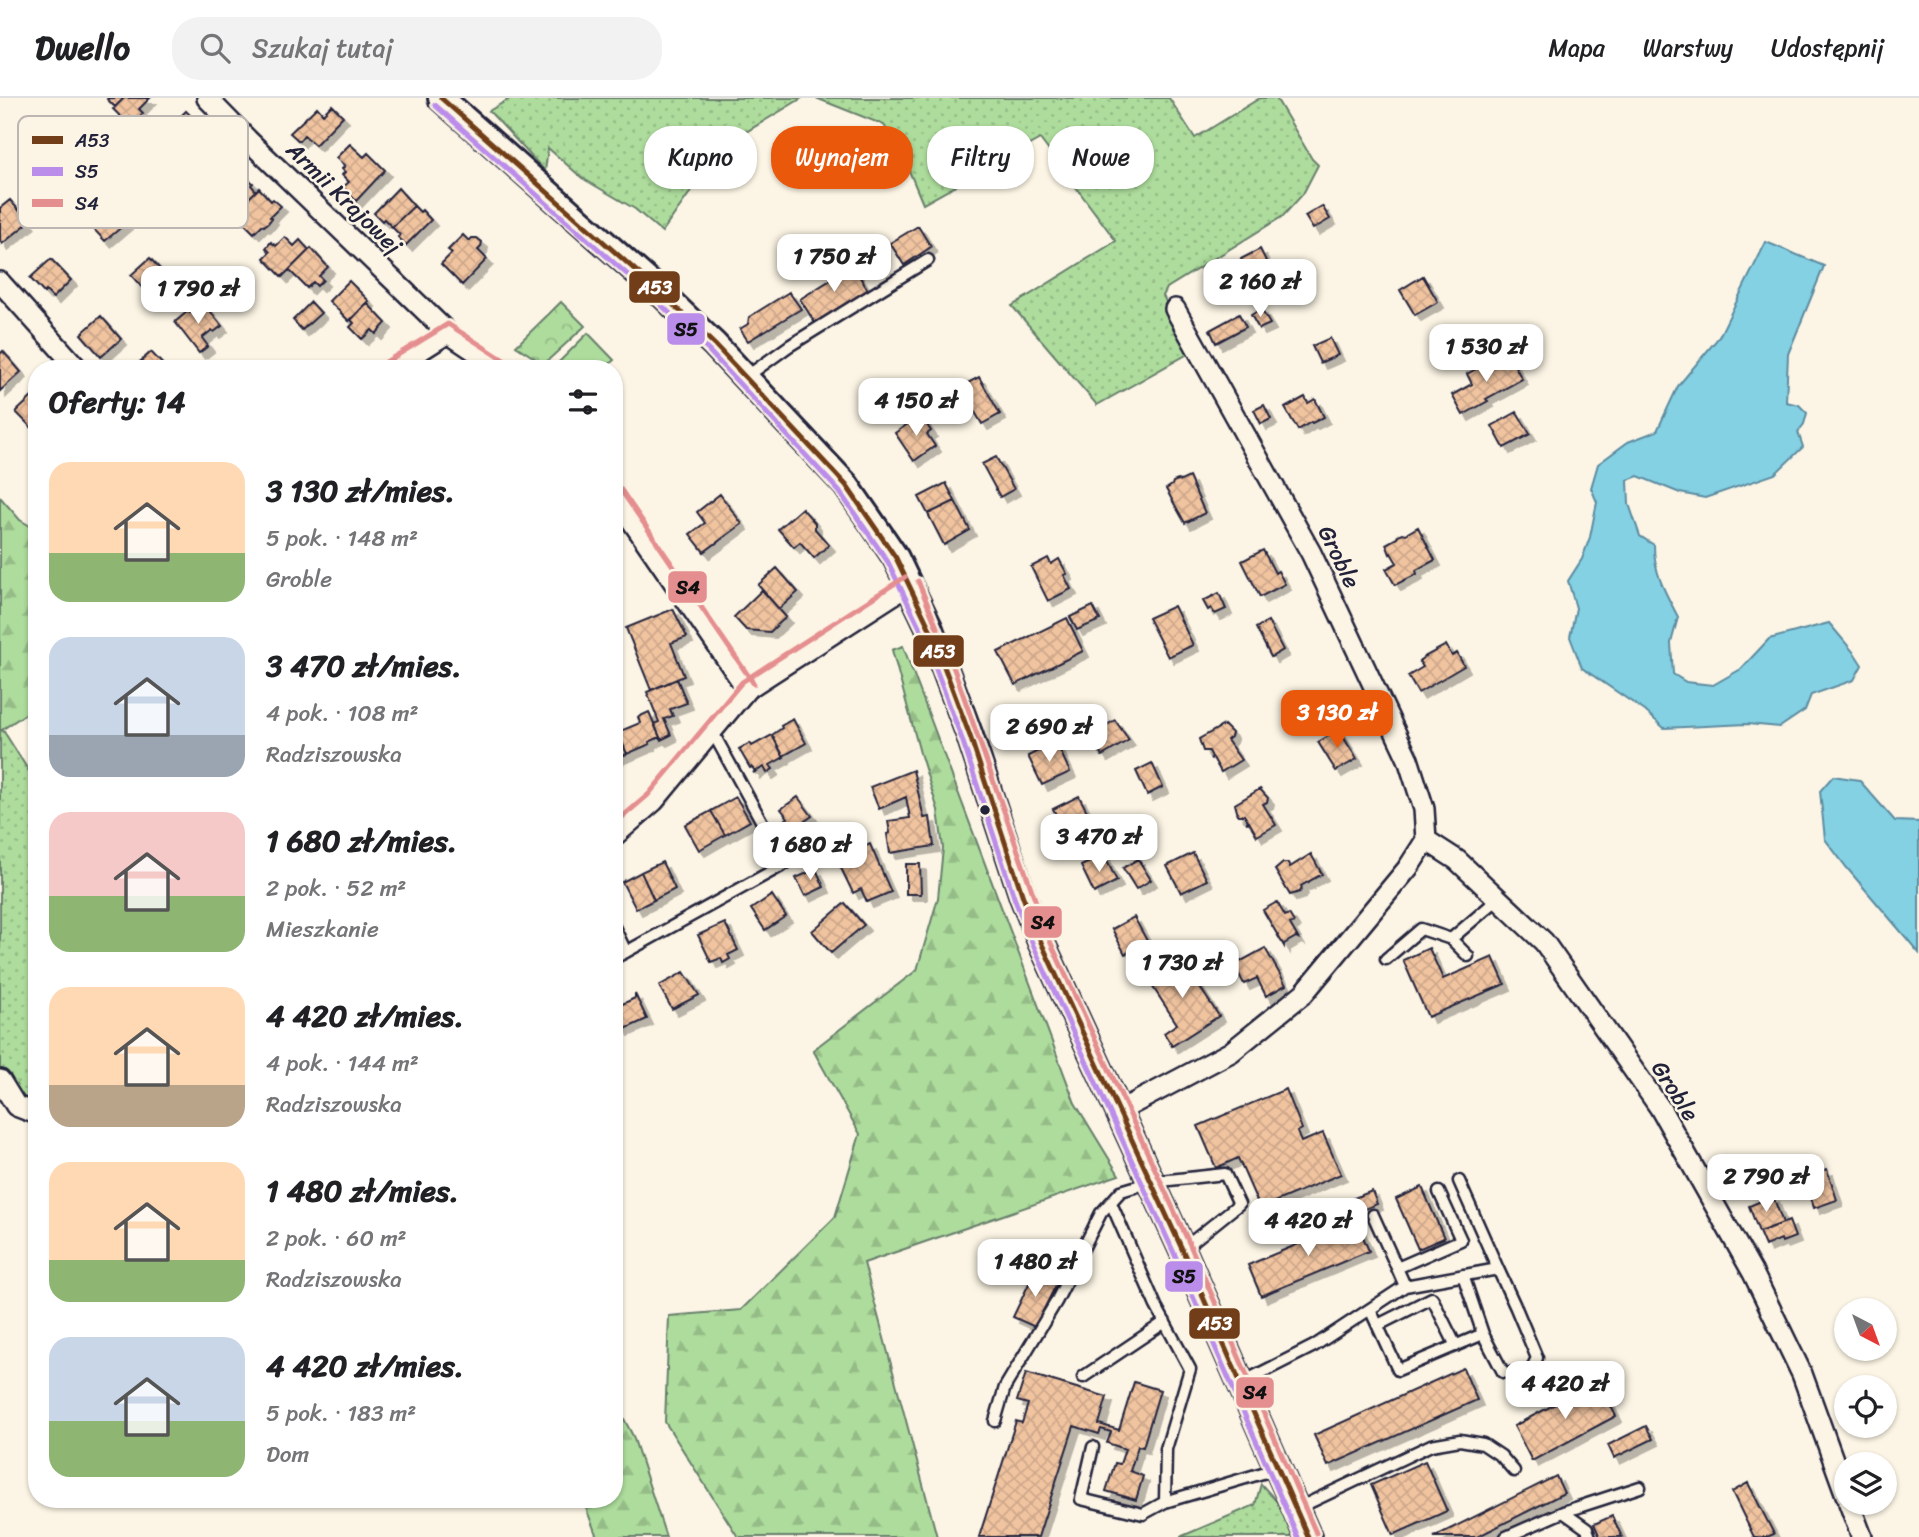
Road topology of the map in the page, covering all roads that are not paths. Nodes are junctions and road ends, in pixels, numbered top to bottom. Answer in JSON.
{"nodes":[{"id":1,"x":207,"y":98,"type":"edge"},
{"id":2,"x":441,"y":98,"type":"edge"},
{"id":3,"x":225,"y":116,"type":"edge"},
{"id":4,"x":248,"y":140,"type":"edge"},
{"id":5,"x":928,"y":260,"type":"dead end"},
{"id":6,"x":0,"y":282,"type":"edge"},
{"id":7,"x":0,"y":300,"type":"edge"},
{"id":8,"x":1175,"y":309,"type":"dead end"},
{"id":9,"x":448,"y":332,"type":"junction"},
{"id":10,"x":55,"y":360,"type":"edge"},
{"id":11,"x":70,"y":360,"type":"edge"},
{"id":12,"x":405,"y":360,"type":"edge"},
{"id":13,"x":489,"y":360,"type":"edge"},
{"id":14,"x":745,"y":377,"type":"junction"},
{"id":15,"x":623,"y":508,"type":"edge"},
{"id":16,"x":910,"y":584,"type":"junction"},
{"id":17,"x":747,"y":689,"type":"junction"},
{"id":18,"x":712,"y":731,"type":"junction"},
{"id":19,"x":623,"y":828,"type":"edge"},
{"id":20,"x":1426,"y":839,"type":"junction"},
{"id":21,"x":1498,"y":899,"type":"junction"},
{"id":22,"x":1451,"y":939,"type":"junction"},
{"id":23,"x":623,"y":946,"type":"edge"},
{"id":24,"x":626,"y":952,"type":"junction"},
{"id":25,"x":623,"y":954,"type":"edge"},
{"id":26,"x":1468,"y":956,"type":"dead end"},
{"id":27,"x":1386,"y":959,"type":"dead end"},
{"id":28,"x":0,"y":1080,"type":"edge"},
{"id":29,"x":28,"y":1111,"type":"edge"},
{"id":30,"x":1119,"y":1111,"type":"junction"},
{"id":31,"x":1459,"y":1181,"type":"dead end"},
{"id":32,"x":1151,"y":1182,"type":"junction"},
{"id":33,"x":1439,"y":1192,"type":"dead end"},
{"id":34,"x":1111,"y":1203,"type":"junction"},
{"id":35,"x":1373,"y":1215,"type":"dead end"},
{"id":36,"x":1182,"y":1249,"type":"junction"},
{"id":37,"x":1397,"y":1268,"type":"junction"},
{"id":38,"x":1498,"y":1269,"type":"junction"},
{"id":39,"x":1464,"y":1275,"type":"junction"},
{"id":40,"x":1405,"y":1286,"type":"junction"},
{"id":41,"x":1370,"y":1309,"type":"junction"},
{"id":42,"x":1165,"y":1322,"type":"junction"},
{"id":43,"x":1378,"y":1325,"type":"junction"},
{"id":44,"x":1483,"y":1334,"type":"junction"},
{"id":45,"x":1456,"y":1346,"type":"junction"},
{"id":46,"x":1083,"y":1377,"type":"dead end"},
{"id":47,"x":1240,"y":1383,"type":"junction"},
{"id":48,"x":995,"y":1421,"type":"dead end"},
{"id":49,"x":1093,"y":1447,"type":"dead end"},
{"id":50,"x":1834,"y":1462,"type":"edge"},
{"id":51,"x":1278,"y":1468,"type":"junction"},
{"id":52,"x":1514,"y":1471,"type":"dead end"},
{"id":53,"x":1640,"y":1487,"type":"dead end"},
{"id":54,"x":1165,"y":1502,"type":"junction"},
{"id":55,"x":1296,"y":1509,"type":"junction"},
{"id":56,"x":1563,"y":1512,"type":"junction"},
{"id":57,"x":1854,"y":1515,"type":"edge"},
{"id":58,"x":1517,"y":1535,"type":"edge"},
{"id":59,"x":1308,"y":1537,"type":"edge"},
{"id":60,"x":1506,"y":1537,"type":"edge"},
{"id":61,"x":1590,"y":1537,"type":"edge"},
{"id":62,"x":1862,"y":1537,"type":"edge"}],
"edges":[{"from":1,"to":3,"type":"street","name":"Armii Krajowej"},
{"from":2,"to":14,"type":"street"},
{"from":4,"to":9,"type":"street","name":"Armii Krajowej"},
{"from":5,"to":14,"type":"lane"},
{"from":6,"to":11,"type":"street"},
{"from":7,"to":10,"type":"street"},
{"from":8,"to":20,"type":"street","name":"Groble"},
{"from":9,"to":12,"type":"street"},
{"from":9,"to":13,"type":"street","name":"Armii Krajowej"},
{"from":14,"to":16,"type":"street"},
{"from":15,"to":17,"type":"street"},
{"from":16,"to":17,"type":"street"},
{"from":16,"to":30,"type":"street"},
{"from":17,"to":18,"type":"street"},
{"from":18,"to":19,"type":"street"},
{"from":18,"to":24,"type":"lane"},
{"from":20,"to":21,"type":"street","name":"Groble"},
{"from":20,"to":30,"type":"street"},
{"from":21,"to":22,"type":"lane"},
{"from":21,"to":50,"type":"street","name":"Groble"},
{"from":22,"to":26,"type":"lane"},
{"from":22,"to":27,"type":"lane"},
{"from":23,"to":24,"type":"lane"},
{"from":24,"to":25,"type":"lane"},
{"from":28,"to":29,"type":"street"},
{"from":30,"to":32,"type":"street"},
{"from":31,"to":38,"type":"lane"},
{"from":32,"to":34,"type":"lane"},
{"from":32,"to":36,"type":"street"},
{"from":32,"to":36,"type":"lane"},
{"from":33,"to":37,"type":"lane"},
{"from":34,"to":42,"type":"lane"},
{"from":34,"to":48,"type":"lane"},
{"from":35,"to":37,"type":"lane"},
{"from":36,"to":47,"type":"street"},
{"from":37,"to":40,"type":"lane"},
{"from":38,"to":39,"type":"lane"},
{"from":38,"to":44,"type":"lane"},
{"from":39,"to":40,"type":"lane"},
{"from":39,"to":44,"type":"lane"},
{"from":40,"to":41,"type":"lane"},
{"from":41,"to":43,"type":"lane"},
{"from":41,"to":47,"type":"lane"},
{"from":42,"to":46,"type":"lane"},
{"from":42,"to":54,"type":"lane"},
{"from":43,"to":45,"type":"lane"},
{"from":43,"to":45,"type":"lane"},
{"from":44,"to":45,"type":"lane"},
{"from":47,"to":51,"type":"street"},
{"from":49,"to":54,"type":"lane"},
{"from":51,"to":54,"type":"lane"},
{"from":51,"to":55,"type":"street"},
{"from":52,"to":55,"type":"lane"},
{"from":53,"to":56,"type":"lane"},
{"from":55,"to":59,"type":"street"},
{"from":56,"to":58,"type":"lane"},
{"from":56,"to":61,"type":"lane"},
{"from":57,"to":62,"type":"street"},
{"from":58,"to":60,"type":"lane"}]}
